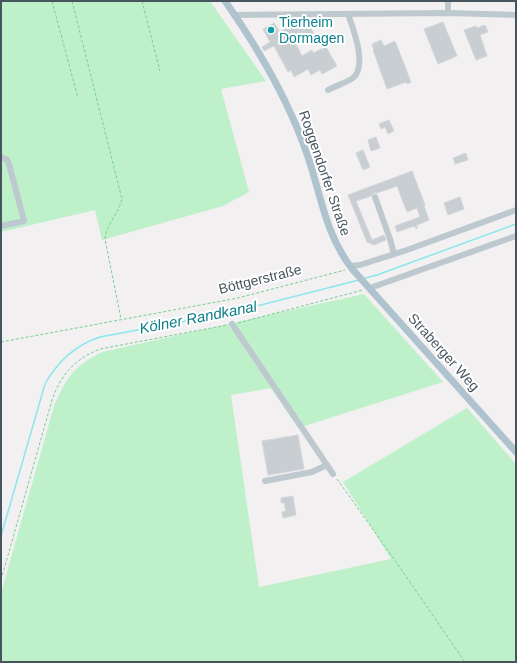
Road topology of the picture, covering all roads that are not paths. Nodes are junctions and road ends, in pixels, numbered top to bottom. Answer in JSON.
{"nodes":[{"id":1,"x":225,"y":1,"type":"edge"},
{"id":2,"x":448,"y":1,"type":"edge"},
{"id":3,"x":448,"y":13,"type":"junction"},
{"id":4,"x":348,"y":14,"type":"junction"},
{"id":5,"x":234,"y":15,"type":"junction"},
{"id":6,"x":516,"y":15,"type":"edge"},
{"id":7,"x":328,"y":90,"type":"dead end"},
{"id":8,"x":1,"y":157,"type":"edge"},
{"id":9,"x":374,"y":197,"type":"dead end"},
{"id":10,"x":516,"y":210,"type":"edge"},
{"id":11,"x":1,"y":226,"type":"edge"},
{"id":12,"x":516,"y":236,"type":"edge"},
{"id":13,"x":394,"y":254,"type":"junction"},
{"id":14,"x":351,"y":268,"type":"junction"},
{"id":15,"x":369,"y":287,"type":"junction"},
{"id":16,"x":232,"y":324,"type":"road end"},
{"id":17,"x":516,"y":452,"type":"edge"},
{"id":18,"x":327,"y":465,"type":"junction"},
{"id":19,"x":333,"y":474,"type":"road end"},
{"id":20,"x":265,"y":481,"type":"dead end"}],
"edges":[{"from":1,"to":5,"type":"main road","name":"Roggendorfer Straße"},
{"from":2,"to":3,"type":"street"},
{"from":3,"to":4,"type":"street"},
{"from":3,"to":6,"type":"street"},
{"from":4,"to":5,"type":"street"},
{"from":4,"to":7,"type":"street"},
{"from":5,"to":14,"type":"main road","name":"Roggendorfer Straße"},
{"from":8,"to":11,"type":"street"},
{"from":9,"to":13,"type":"street"},
{"from":10,"to":13,"type":"street"},
{"from":12,"to":15,"type":"street"},
{"from":13,"to":14,"type":"street"},
{"from":14,"to":15,"type":"main road","name":"Straberger Weg"},
{"from":15,"to":17,"type":"main road","name":"Straberger Weg"},
{"from":16,"to":18,"type":"street"},
{"from":18,"to":19,"type":"street"},
{"from":18,"to":20,"type":"street"}]}
